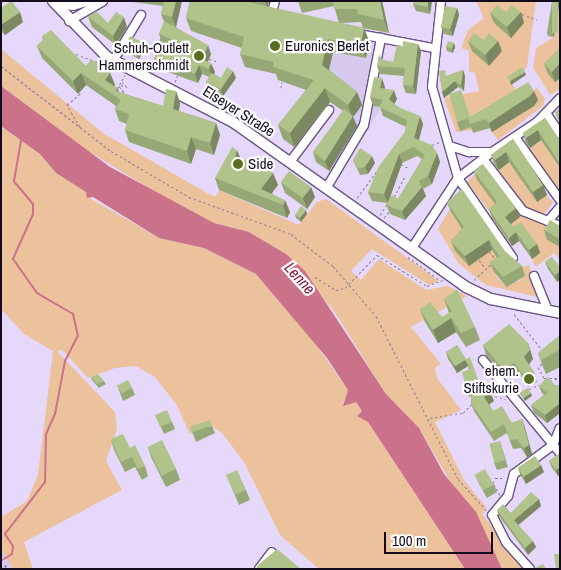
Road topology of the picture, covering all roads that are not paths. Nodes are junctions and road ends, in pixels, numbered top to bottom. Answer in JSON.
{"nodes":[{"id":1,"x":91,"y":1,"type":"edge"},
{"id":2,"x":103,"y":1,"type":"edge"},
{"id":3,"x":275,"y":1,"type":"edge"},
{"id":4,"x":441,"y":1,"type":"edge"},
{"id":5,"x":53,"y":2,"type":"edge"},
{"id":6,"x":262,"y":14,"type":"edge"},
{"id":7,"x":141,"y":15,"type":"dead end"},
{"id":8,"x":271,"y":16,"type":"junction"},
{"id":9,"x":280,"y":18,"type":"edge"},
{"id":10,"x":69,"y":21,"type":"junction"},
{"id":11,"x":352,"y":33,"type":"edge"},
{"id":12,"x":381,"y":38,"type":"junction"},
{"id":13,"x":433,"y":48,"type":"junction"},
{"id":14,"x":109,"y":58,"type":"junction"},
{"id":15,"x":560,"y":98,"type":"edge"},
{"id":16,"x":329,"y":110,"type":"dead end"},
{"id":17,"x":546,"y":113,"type":"junction"},
{"id":18,"x":560,"y":134,"type":"edge"},
{"id":19,"x":515,"y":137,"type":"junction"},
{"id":20,"x":449,"y":143,"type":"junction"},
{"id":21,"x":492,"y":152,"type":"junction"},
{"id":22,"x":483,"y":158,"type":"junction"},
{"id":23,"x":290,"y":162,"type":"junction"},
{"id":24,"x":458,"y":178,"type":"junction"},
{"id":25,"x":327,"y":187,"type":"junction"},
{"id":26,"x":560,"y":200,"type":"edge"},
{"id":27,"x":560,"y":207,"type":"edge"},
{"id":28,"x":548,"y":221,"type":"junction"},
{"id":29,"x":560,"y":226,"type":"edge"},
{"id":30,"x":412,"y":248,"type":"junction"},
{"id":31,"x":513,"y":258,"type":"edge"},
{"id":32,"x":534,"y":276,"type":"dead end"},
{"id":33,"x":548,"y":310,"type":"junction"},
{"id":34,"x":560,"y":313,"type":"edge"},
{"id":35,"x":483,"y":360,"type":"dead end"},
{"id":36,"x":560,"y":428,"type":"edge"},
{"id":37,"x":554,"y":445,"type":"junction"},
{"id":38,"x":560,"y":453,"type":"edge"},
{"id":39,"x":272,"y":552,"type":"edge"},
{"id":40,"x":260,"y":569,"type":"edge"},
{"id":41,"x":530,"y":569,"type":"edge"}],
"edges":[{"from":1,"to":5,"type":"street"},
{"from":2,"to":10,"type":"street"},
{"from":3,"to":8,"type":"street"},
{"from":4,"to":13,"type":"street"},
{"from":5,"to":10,"type":"main road","name":"Elseyer Straße"},
{"from":6,"to":8,"type":"street"},
{"from":7,"to":14,"type":"street"},
{"from":8,"to":9,"type":"street"},
{"from":10,"to":14,"type":"main road","name":"Elseyer Straße"},
{"from":11,"to":12,"type":"street"},
{"from":12,"to":13,"type":"street"},
{"from":12,"to":25,"type":"street"},
{"from":13,"to":20,"type":"street"},
{"from":14,"to":23,"type":"main road","name":"Elseyer Straße"},
{"from":15,"to":17,"type":"street"},
{"from":16,"to":23,"type":"street"},
{"from":17,"to":18,"type":"street"},
{"from":17,"to":19,"type":"street"},
{"from":19,"to":21,"type":"street"},
{"from":19,"to":26,"type":"street"},
{"from":20,"to":21,"type":"street"},
{"from":20,"to":24,"type":"street"},
{"from":21,"to":22,"type":"street"},
{"from":22,"to":24,"type":"street"},
{"from":22,"to":28,"type":"street"},
{"from":23,"to":25,"type":"main road","name":"Elseyer Straße"},
{"from":24,"to":30,"type":"street"},
{"from":24,"to":31,"type":"street"},
{"from":25,"to":30,"type":"main road","name":"Elseyer Straße"},
{"from":27,"to":28,"type":"street"},
{"from":28,"to":29,"type":"street"},
{"from":30,"to":33,"type":"main road","name":"Elseyer Straße"},
{"from":32,"to":33,"type":"street"},
{"from":33,"to":34,"type":"main road","name":"Elseyer Straße"},
{"from":35,"to":37,"type":"street"},
{"from":36,"to":37,"type":"street"},
{"from":37,"to":38,"type":"street"},
{"from":37,"to":41,"type":"street"},
{"from":39,"to":40,"type":"street"}]}
